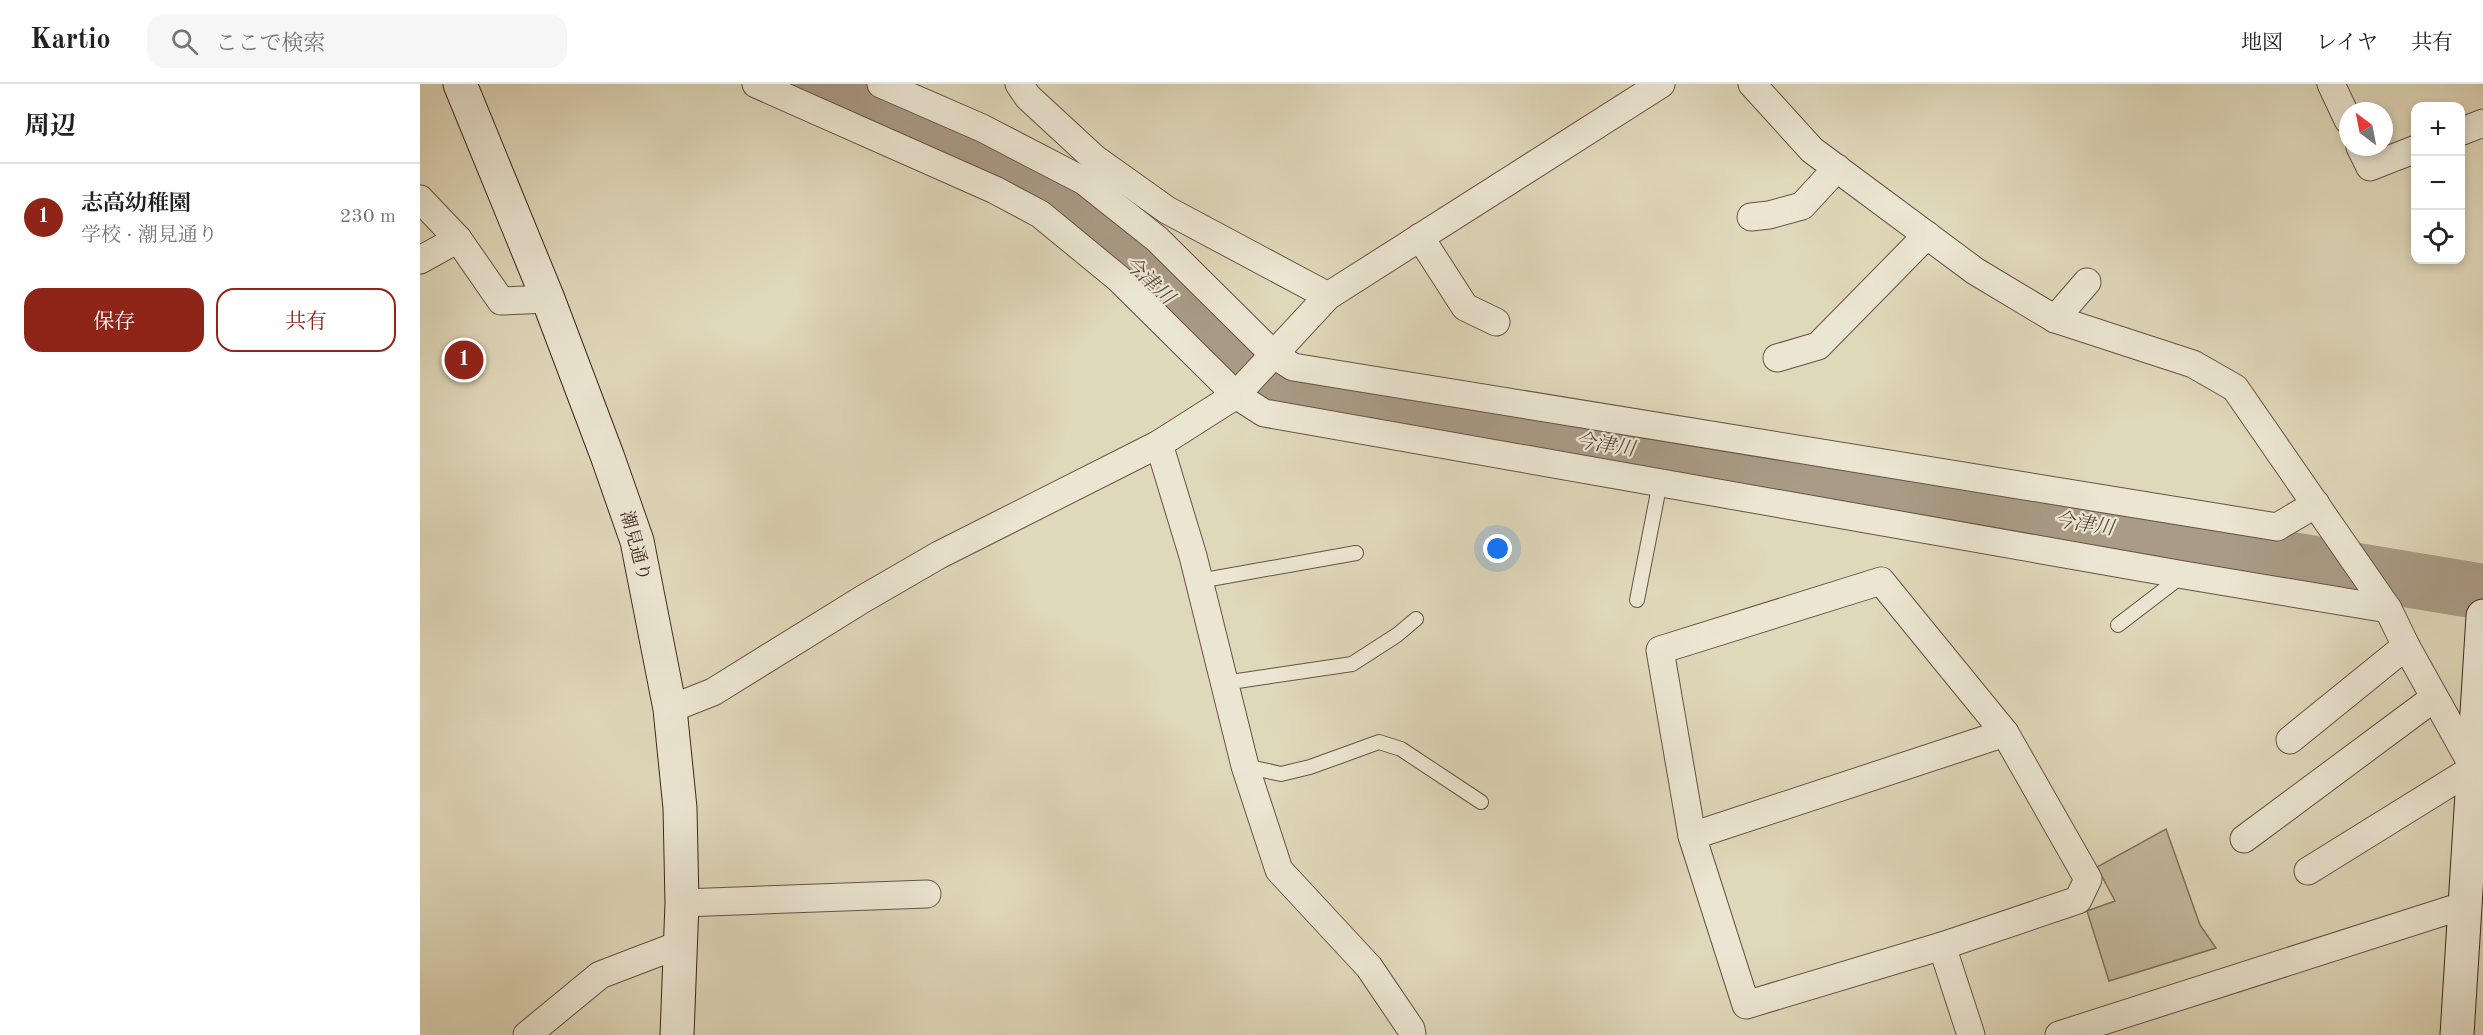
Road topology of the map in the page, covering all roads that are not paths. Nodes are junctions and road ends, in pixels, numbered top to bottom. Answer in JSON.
{"nodes":[{"id":1,"x":460,"y":84,"type":"edge"},
{"id":2,"x":756,"y":84,"type":"edge"},
{"id":3,"x":881,"y":84,"type":"edge"},
{"id":4,"x":1019,"y":84,"type":"edge"},
{"id":5,"x":1661,"y":84,"type":"edge"},
{"id":6,"x":1752,"y":84,"type":"edge"},
{"id":7,"x":2331,"y":84,"type":"edge"},
{"id":8,"x":2340,"y":102,"type":"edge"},
{"id":9,"x":2483,"y":123,"type":"edge"},
{"id":10,"x":2465,"y":130,"type":"edge"},
{"id":11,"x":2411,"y":152,"type":"edge"},
{"id":12,"x":2364,"y":156,"type":"edge"},
{"id":13,"x":1837,"y":168,"type":"junction"},
{"id":14,"x":420,"y":199,"type":"edge"},
{"id":15,"x":1751,"y":216,"type":"dead end"},
{"id":16,"x":1927,"y":235,"type":"junction"},
{"id":17,"x":1420,"y":237,"type":"junction"},
{"id":18,"x":458,"y":239,"type":"junction"},
{"id":19,"x":420,"y":260,"type":"edge"},
{"id":20,"x":2087,"y":282,"type":"dead end"},
{"id":21,"x":1328,"y":296,"type":"junction"},
{"id":22,"x":548,"y":299,"type":"junction"},
{"id":23,"x":2055,"y":319,"type":"junction"},
{"id":24,"x":1496,"y":322,"type":"dead end"},
{"id":25,"x":1273,"y":354,"type":"junction"},
{"id":26,"x":1777,"y":358,"type":"dead end"},
{"id":27,"x":1236,"y":395,"type":"junction"},
{"id":28,"x":1159,"y":444,"type":"junction"},
{"id":29,"x":1660,"y":482,"type":"junction"},
{"id":30,"x":2316,"y":504,"type":"junction"},
{"id":31,"x":1356,"y":553,"type":"dead end"},
{"id":32,"x":2184,"y":575,"type":"junction"},
{"id":33,"x":1199,"y":581,"type":"junction"},
{"id":34,"x":1637,"y":600,"type":"dead end"},
{"id":35,"x":2388,"y":609,"type":"junction"},
{"id":36,"x":2483,"y":616,"type":"edge"},
{"id":37,"x":1416,"y":619,"type":"dead end"},
{"id":38,"x":2483,"y":621,"type":"edge"},
{"id":39,"x":2118,"y":625,"type":"dead end"},
{"id":40,"x":2406,"y":646,"type":"junction"},
{"id":41,"x":1224,"y":683,"type":"junction"},
{"id":42,"x":2434,"y":698,"type":"junction"},
{"id":43,"x":670,"y":709,"type":"junction"},
{"id":44,"x":2005,"y":733,"type":"junction"},
{"id":45,"x":2290,"y":740,"type":"dead end"},
{"id":46,"x":1245,"y":766,"type":"junction"},
{"id":47,"x":2474,"y":768,"type":"junction"},
{"id":48,"x":1481,"y":802,"type":"dead end"},
{"id":49,"x":2478,"y":811,"type":"edge"},
{"id":50,"x":1692,"y":836,"type":"junction"},
{"id":51,"x":2244,"y":839,"type":"dead end"},
{"id":52,"x":2308,"y":871,"type":"dead end"},
{"id":53,"x":927,"y":894,"type":"dead end"},
{"id":54,"x":682,"y":903,"type":"junction"},
{"id":55,"x":2465,"y":905,"type":"junction"},
{"id":56,"x":681,"y":944,"type":"junction"},
{"id":57,"x":1942,"y":946,"type":"junction"},
{"id":58,"x":527,"y":1035,"type":"edge"},
{"id":59,"x":676,"y":1035,"type":"edge"},
{"id":60,"x":1412,"y":1035,"type":"edge"},
{"id":61,"x":1971,"y":1035,"type":"edge"},
{"id":62,"x":2059,"y":1035,"type":"edge"},
{"id":63,"x":2457,"y":1035,"type":"edge"}],
"edges":[{"from":1,"to":22,"type":"street","name":"潮見通り"},
{"from":2,"to":27,"type":"street"},
{"from":3,"to":25,"type":"street"},
{"from":4,"to":21,"type":"street"},
{"from":5,"to":17,"type":"street"},
{"from":6,"to":13,"type":"street"},
{"from":7,"to":8,"type":"street"},
{"from":9,"to":10,"type":"street"},
{"from":11,"to":12,"type":"street"},
{"from":13,"to":15,"type":"street"},
{"from":13,"to":16,"type":"street"},
{"from":14,"to":18,"type":"street"},
{"from":16,"to":23,"type":"street"},
{"from":16,"to":26,"type":"street"},
{"from":17,"to":21,"type":"street"},
{"from":17,"to":24,"type":"street"},
{"from":18,"to":19,"type":"street"},
{"from":18,"to":22,"type":"street"},
{"from":20,"to":23,"type":"street"},
{"from":21,"to":25,"type":"street"},
{"from":22,"to":43,"type":"street","name":"潮見通り"},
{"from":23,"to":30,"type":"street"},
{"from":25,"to":27,"type":"street"},
{"from":25,"to":30,"type":"street"},
{"from":27,"to":28,"type":"street"},
{"from":27,"to":29,"type":"street"},
{"from":28,"to":33,"type":"street"},
{"from":28,"to":43,"type":"street"},
{"from":29,"to":32,"type":"street"},
{"from":29,"to":34,"type":"lane"},
{"from":30,"to":35,"type":"street"},
{"from":31,"to":33,"type":"lane"},
{"from":32,"to":35,"type":"street"},
{"from":32,"to":39,"type":"lane"},
{"from":33,"to":41,"type":"street"},
{"from":35,"to":40,"type":"street"},
{"from":36,"to":38,"type":"street"},
{"from":37,"to":41,"type":"lane"},
{"from":38,"to":47,"type":"street"},
{"from":40,"to":42,"type":"street"},
{"from":40,"to":45,"type":"street"},
{"from":41,"to":46,"type":"street"},
{"from":42,"to":47,"type":"street"},
{"from":42,"to":51,"type":"street"},
{"from":43,"to":54,"type":"street","name":"潮見通り"},
{"from":44,"to":50,"type":"street"},
{"from":44,"to":50,"type":"street"},
{"from":44,"to":57,"type":"street"},
{"from":46,"to":48,"type":"lane"},
{"from":46,"to":60,"type":"street"},
{"from":47,"to":49,"type":"street"},
{"from":47,"to":52,"type":"street"},
{"from":49,"to":55,"type":"street"},
{"from":50,"to":57,"type":"street"},
{"from":53,"to":54,"type":"street"},
{"from":54,"to":56,"type":"street","name":"潮見通り"},
{"from":55,"to":62,"type":"street"},
{"from":55,"to":63,"type":"street"},
{"from":56,"to":58,"type":"street"},
{"from":56,"to":59,"type":"street","name":"潮見通り"},
{"from":57,"to":61,"type":"street"}]}
